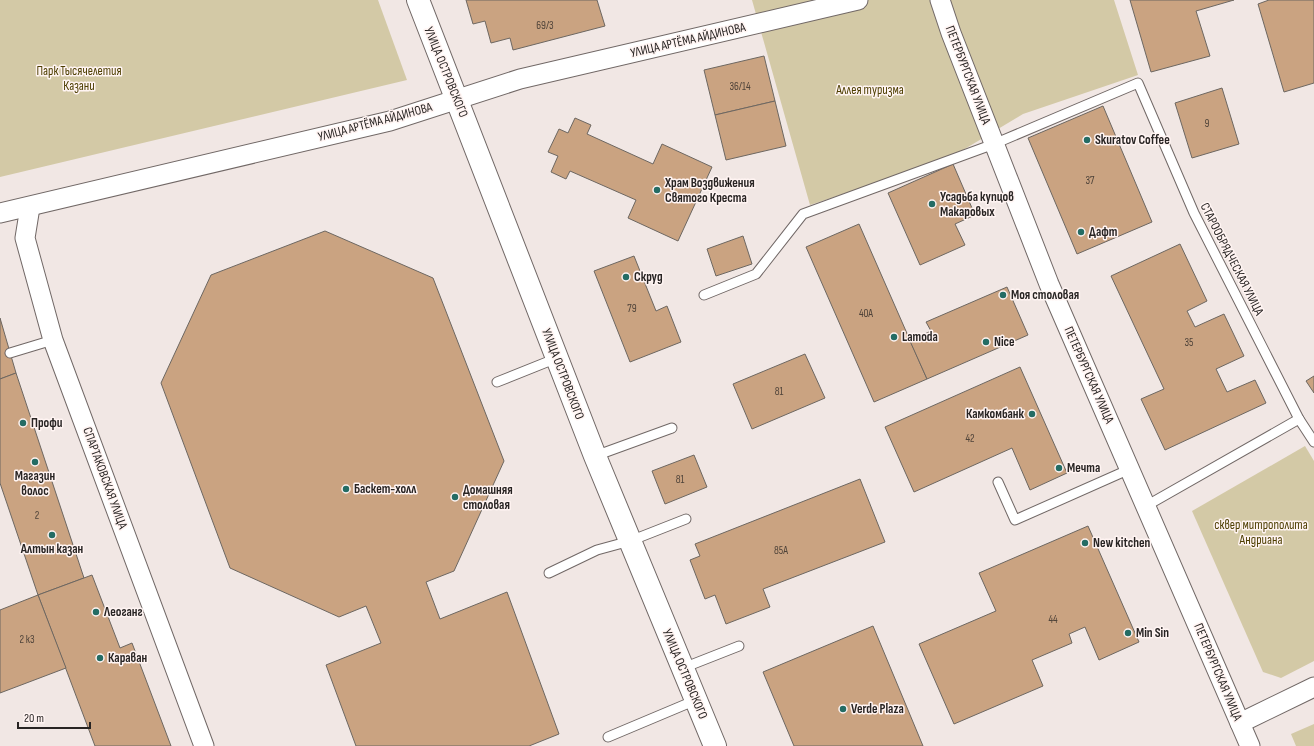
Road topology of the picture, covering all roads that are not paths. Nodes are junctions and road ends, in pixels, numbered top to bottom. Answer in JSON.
{"nodes":[{"id":1,"x":418,"y":0,"type":"edge"},
{"id":2,"x":858,"y":0,"type":"edge"},
{"id":3,"x":940,"y":0,"type":"edge"},
{"id":4,"x":456,"y":99,"type":"junction"},
{"id":5,"x":994,"y":144,"type":"junction"},
{"id":6,"x":30,"y":207,"type":"junction"},
{"id":7,"x":0,"y":213,"type":"edge"},
{"id":8,"x":704,"y":296,"type":"dead end"},
{"id":9,"x":53,"y":340,"type":"junction"},
{"id":10,"x":10,"y":353,"type":"dead end"},
{"id":11,"x":557,"y":358,"type":"junction"},
{"id":12,"x":497,"y":382,"type":"dead end"},
{"id":13,"x":1299,"y":418,"type":"junction"},
{"id":14,"x":672,"y":428,"type":"dead end"},
{"id":15,"x":1314,"y":442,"type":"edge"},
{"id":16,"x":595,"y":456,"type":"junction"},
{"id":17,"x":1130,"y":469,"type":"junction"},
{"id":18,"x":998,"y":482,"type":"dead end"},
{"id":19,"x":1146,"y":506,"type":"junction"},
{"id":20,"x":686,"y":519,"type":"dead end"},
{"id":21,"x":630,"y":541,"type":"junction"},
{"id":22,"x":549,"y":573,"type":"dead end"},
{"id":23,"x":739,"y":646,"type":"dead end"},
{"id":24,"x":682,"y":668,"type":"junction"},
{"id":25,"x":1314,"y":687,"type":"edge"},
{"id":26,"x":696,"y":700,"type":"junction"},
{"id":27,"x":1240,"y":723,"type":"junction"},
{"id":28,"x":608,"y":737,"type":"dead end"},
{"id":29,"x":204,"y":746,"type":"edge"},
{"id":30,"x":715,"y":746,"type":"edge"},
{"id":31,"x":1250,"y":746,"type":"edge"}],
"edges":[{"from":1,"to":4,"type":"street","name":"УЛИЦА ОСТРОВСКОГО"},
{"from":2,"to":4,"type":"street","name":"УЛИЦА АРТЁМА АЙДИНОВА"},
{"from":3,"to":5,"type":"street","name":"ПЕТЕРБУРГСКАЯ УЛИЦА"},
{"from":4,"to":6,"type":"street","name":"УЛИЦА АРТЁМА АЙДИНОВА"},
{"from":4,"to":11,"type":"street","name":"УЛИЦА ОСТРОВСКОГО"},
{"from":5,"to":8,"type":"lane"},
{"from":5,"to":13,"type":"lane","name":"СТАРООБРЯДЧЕСКАЯ УЛИЦА"},
{"from":5,"to":17,"type":"street","name":"ПЕТЕРБУРГСКАЯ УЛИЦА"},
{"from":6,"to":7,"type":"street","name":"УЛИЦА АРТЁМА АЙДИНОВА"},
{"from":6,"to":9,"type":"street","name":"СПАРТАКОВСКАЯ УЛИЦА"},
{"from":9,"to":10,"type":"lane"},
{"from":9,"to":29,"type":"street","name":"СПАРТАКОВСКАЯ УЛИЦА"},
{"from":11,"to":12,"type":"lane"},
{"from":11,"to":16,"type":"street","name":"УЛИЦА ОСТРОВСКОГО"},
{"from":13,"to":15,"type":"lane","name":"СТАРООБРЯДЧЕСКАЯ УЛИЦА"},
{"from":13,"to":19,"type":"lane"},
{"from":14,"to":16,"type":"lane"},
{"from":16,"to":21,"type":"street","name":"УЛИЦА ОСТРОВСКОГО"},
{"from":17,"to":18,"type":"lane"},
{"from":17,"to":19,"type":"street","name":"ПЕТЕРБУРГСКАЯ УЛИЦА"},
{"from":19,"to":27,"type":"street","name":"ПЕТЕРБУРГСКАЯ УЛИЦА"},
{"from":20,"to":21,"type":"lane"},
{"from":21,"to":22,"type":"lane"},
{"from":21,"to":24,"type":"street","name":"УЛИЦА ОСТРОВСКОГО"},
{"from":23,"to":24,"type":"lane"},
{"from":24,"to":26,"type":"street","name":"УЛИЦА ОСТРОВСКОГО"},
{"from":25,"to":27,"type":"street"},
{"from":26,"to":28,"type":"lane"},
{"from":26,"to":30,"type":"street","name":"УЛИЦА ОСТРОВСКОГО"},
{"from":27,"to":31,"type":"street","name":"ПЕТЕРБУРГСКАЯ УЛИЦА"}]}
